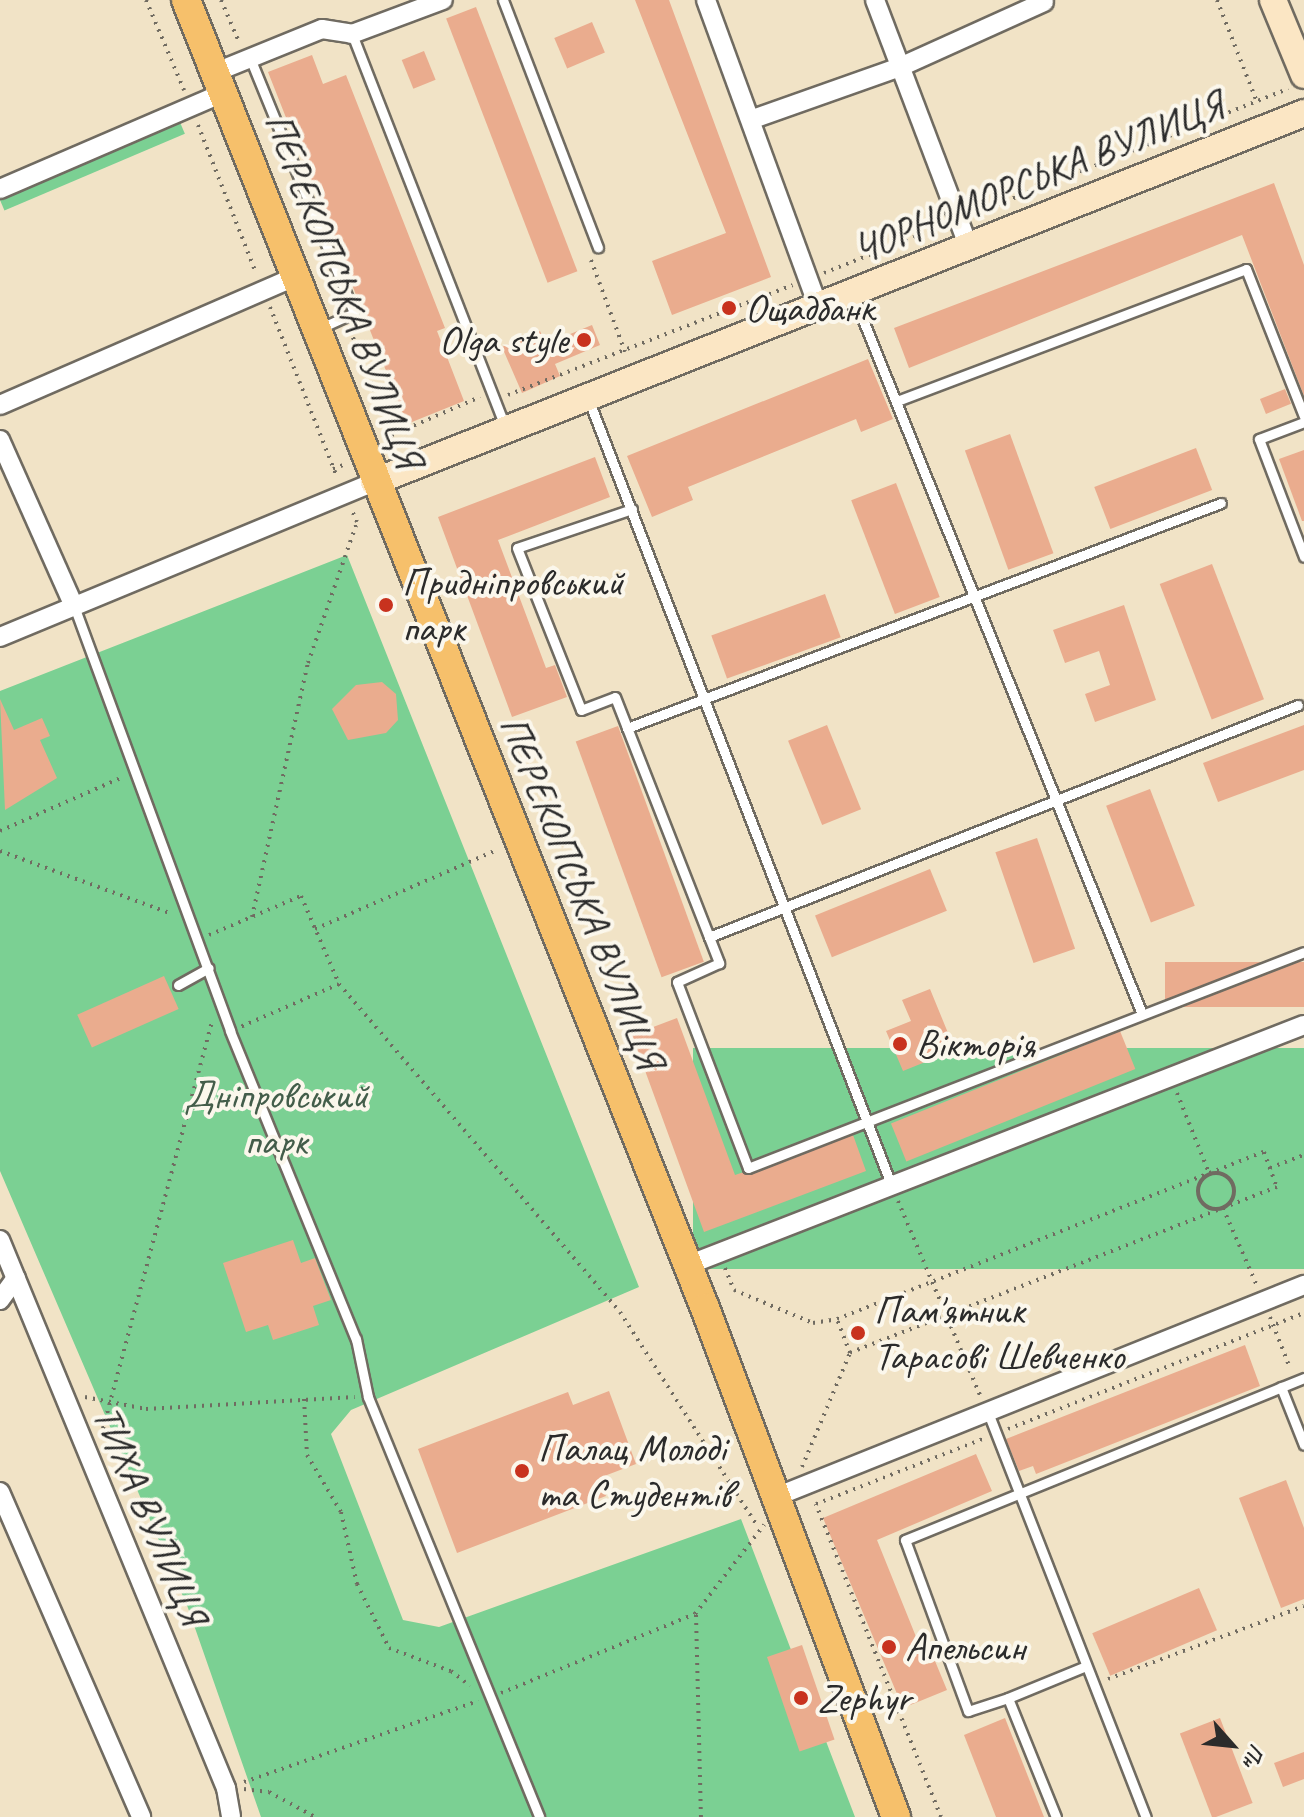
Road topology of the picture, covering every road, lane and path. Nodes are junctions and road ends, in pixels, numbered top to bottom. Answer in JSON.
{"nodes":[{"id":1,"x":146,"y":0,"type":"edge"},
{"id":2,"x":186,"y":0,"type":"edge"},
{"id":3,"x":221,"y":0,"type":"edge"},
{"id":4,"x":443,"y":0,"type":"edge"},
{"id":5,"x":503,"y":0,"type":"edge"},
{"id":6,"x":706,"y":0,"type":"edge"},
{"id":7,"x":875,"y":0,"type":"edge"},
{"id":8,"x":1217,"y":0,"type":"edge"},
{"id":9,"x":1273,"y":0,"type":"edge"},
{"id":10,"x":1044,"y":2,"type":"edge"},
{"id":11,"x":352,"y":34,"type":"junction"},
{"id":12,"x":250,"y":58,"type":"junction"},
{"id":13,"x":900,"y":67,"type":"junction"},
{"id":14,"x":1304,"y":75,"type":"edge"},
{"id":15,"x":220,"y":82,"type":"junction"},
{"id":16,"x":1304,"y":83,"type":"edge"},
{"id":17,"x":1256,"y":102,"type":"junction"},
{"id":18,"x":191,"y":107,"type":"junction"},
{"id":19,"x":1304,"y":113,"type":"edge"},
{"id":20,"x":753,"y":119,"type":"junction"},
{"id":21,"x":1266,"y":128,"type":"junction"},
{"id":22,"x":0,"y":189,"type":"edge"},
{"id":23,"x":958,"y":220,"type":"junction"},
{"id":24,"x":968,"y":245,"type":"junction"},
{"id":25,"x":598,"y":247,"type":"joint"},
{"id":26,"x":299,"y":275,"type":"junction"},
{"id":27,"x":808,"y":279,"type":"junction"},
{"id":28,"x":263,"y":290,"type":"junction"},
{"id":29,"x":853,"y":295,"type":"junction"},
{"id":30,"x":819,"y":309,"type":"junction"},
{"id":31,"x":319,"y":328,"type":"junction"},
{"id":32,"x":626,"y":352,"type":"junction"},
{"id":33,"x":492,"y":392,"type":"junction"},
{"id":34,"x":587,"y":398,"type":"junction"},
{"id":35,"x":897,"y":401,"type":"junction"},
{"id":36,"x":0,"y":405,"type":"edge"},
{"id":37,"x":1304,"y":416,"type":"edge"},
{"id":38,"x":1304,"y":422,"type":"edge"},
{"id":39,"x":506,"y":429,"type":"junction"},
{"id":40,"x":392,"y":435,"type":"dead end"},
{"id":41,"x":0,"y":440,"type":"edge"},
{"id":42,"x":333,"y":469,"type":"dead end"},
{"id":43,"x":374,"y":482,"type":"junction"},
{"id":44,"x":1221,"y":503,"type":"dead end"},
{"id":45,"x":632,"y":509,"type":"junction"},
{"id":46,"x":357,"y":522,"type":"dead end"},
{"id":47,"x":1304,"y":557,"type":"edge"},
{"id":48,"x":975,"y":596,"type":"junction"},
{"id":49,"x":74,"y":606,"type":"junction"},
{"id":50,"x":0,"y":637,"type":"edge"},
{"id":51,"x":707,"y":698,"type":"junction"},
{"id":52,"x":1298,"y":705,"type":"dead end"},
{"id":53,"x":627,"y":728,"type":"junction"},
{"id":54,"x":136,"y":771,"type":"junction"},
{"id":55,"x":1056,"y":801,"type":"junction"},
{"id":56,"x":0,"y":831,"type":"edge"},
{"id":57,"x":518,"y":841,"type":"junction"},
{"id":58,"x":0,"y":851,"type":"edge"},
{"id":59,"x":788,"y":906,"type":"junction"},
{"id":60,"x":252,"y":917,"type":"junction"},
{"id":61,"x":189,"y":921,"type":"junction"},
{"id":62,"x":315,"y":929,"type":"junction"},
{"id":63,"x":709,"y":937,"type":"junction"},
{"id":64,"x":196,"y":941,"type":"junction"},
{"id":65,"x":1304,"y":952,"type":"edge"},
{"id":66,"x":209,"y":968,"type":"junction"},
{"id":67,"x":339,"y":984,"type":"junction"},
{"id":68,"x":178,"y":985,"type":"dead end"},
{"id":69,"x":219,"y":998,"type":"junction"},
{"id":70,"x":1142,"y":1014,"type":"junction"},
{"id":71,"x":1304,"y":1025,"type":"edge"},
{"id":72,"x":230,"y":1031,"type":"junction"},
{"id":73,"x":1170,"y":1076,"type":"junction"},
{"id":74,"x":865,"y":1119,"type":"junction"},
{"id":75,"x":1304,"y":1155,"type":"edge"},
{"id":76,"x":1270,"y":1168,"type":"junction"},
{"id":77,"x":1209,"y":1173,"type":"junction"},
{"id":78,"x":891,"y":1184,"type":"junction"},
{"id":79,"x":1223,"y":1208,"type":"junction"},
{"id":80,"x":0,"y":1240,"type":"edge"},
{"id":81,"x":688,"y":1265,"type":"junction"},
{"id":82,"x":16,"y":1278,"type":"junction"},
{"id":83,"x":932,"y":1281,"type":"junction"},
{"id":84,"x":1304,"y":1285,"type":"edge"},
{"id":85,"x":734,"y":1290,"type":"dead end"},
{"id":86,"x":0,"y":1300,"type":"edge"},
{"id":87,"x":1264,"y":1301,"type":"junction"},
{"id":88,"x":1304,"y":1313,"type":"edge"},
{"id":89,"x":946,"y":1315,"type":"junction"},
{"id":90,"x":837,"y":1319,"type":"junction"},
{"id":91,"x":1273,"y":1325,"type":"junction"},
{"id":92,"x":850,"y":1353,"type":"junction"},
{"id":93,"x":1300,"y":1380,"type":"edge"},
{"id":94,"x":1281,"y":1387,"type":"junction"},
{"id":95,"x":59,"y":1391,"type":"junction"},
{"id":96,"x":368,"y":1397,"type":"junction"},
{"id":97,"x":304,"y":1399,"type":"junction"},
{"id":98,"x":110,"y":1404,"type":"junction"},
{"id":99,"x":986,"y":1409,"type":"junction"},
{"id":100,"x":996,"y":1434,"type":"junction"},
{"id":101,"x":1304,"y":1445,"type":"edge"},
{"id":102,"x":802,"y":1467,"type":"dead end"},
{"id":103,"x":91,"y":1475,"type":"junction"},
{"id":104,"x":1018,"y":1489,"type":"junction"},
{"id":105,"x":0,"y":1492,"type":"edge"},
{"id":106,"x":778,"y":1496,"type":"junction"},
{"id":107,"x":758,"y":1527,"type":"dead end"},
{"id":108,"x":1304,"y":1606,"type":"edge"},
{"id":109,"x":695,"y":1614,"type":"dead end"},
{"id":110,"x":1086,"y":1666,"type":"junction"},
{"id":111,"x":1093,"y":1684,"type":"junction"},
{"id":112,"x":1008,"y":1698,"type":"junction"},
{"id":113,"x":485,"y":1699,"type":"junction"},
{"id":114,"x":141,"y":1817,"type":"edge"},
{"id":115,"x":231,"y":1817,"type":"edge"},
{"id":116,"x":539,"y":1817,"type":"edge"},
{"id":117,"x":701,"y":1817,"type":"edge"},
{"id":118,"x":896,"y":1817,"type":"edge"},
{"id":119,"x":941,"y":1817,"type":"edge"},
{"id":120,"x":1056,"y":1817,"type":"edge"},
{"id":121,"x":1146,"y":1817,"type":"edge"}],
"edges":[{"from":1,"to":18,"type":"path"},
{"from":2,"to":15,"type":"main road","name":"ПЕРЕКОПСЬКА ВУЛИЦЯ"},
{"from":3,"to":12,"type":"path"},
{"from":4,"to":11,"type":"street"},
{"from":5,"to":25,"type":"lane"},
{"from":6,"to":20,"type":"street"},
{"from":7,"to":13,"type":"street"},
{"from":8,"to":17,"type":"path"},
{"from":9,"to":14,"type":"street"},
{"from":10,"to":13,"type":"street"},
{"from":11,"to":12,"type":"street"},
{"from":11,"to":33,"type":"lane"},
{"from":12,"to":15,"type":"street"},
{"from":12,"to":31,"type":"lane"},
{"from":13,"to":20,"type":"street"},
{"from":13,"to":23,"type":"street"},
{"from":15,"to":18,"type":"street"},
{"from":15,"to":26,"type":"main road","name":"ПЕРЕКОПСЬКА ВУЛИЦЯ"},
{"from":16,"to":17,"type":"path"},
{"from":17,"to":21,"type":"path"},
{"from":17,"to":23,"type":"path"},
{"from":18,"to":22,"type":"street"},
{"from":18,"to":28,"type":"path"},
{"from":19,"to":21,"type":"street","name":"ЧОРНОМОРСЬКА ВУЛИЦЯ"},
{"from":20,"to":27,"type":"street"},
{"from":21,"to":24,"type":"street","name":"ЧОРНОМОРСЬКА ВУЛИЦЯ"},
{"from":23,"to":24,"type":"street"},
{"from":23,"to":27,"type":"path"},
{"from":24,"to":29,"type":"street","name":"ЧОРНОМОРСЬКА ВУЛИЦЯ"},
{"from":25,"to":32,"type":"path"},
{"from":26,"to":28,"type":"street"},
{"from":26,"to":31,"type":"main road","name":"ПЕРЕКОПСЬКА ВУЛИЦЯ"},
{"from":27,"to":30,"type":"street"},
{"from":27,"to":32,"type":"path"},
{"from":28,"to":36,"type":"street"},
{"from":28,"to":42,"type":"path"},
{"from":29,"to":30,"type":"street","name":"ЧОРНОМОРСЬКА ВУЛИЦЯ"},
{"from":29,"to":35,"type":"lane"},
{"from":30,"to":34,"type":"street","name":"ЧОРНОМОРСЬКА ВУЛИЦЯ"},
{"from":31,"to":43,"type":"main road","name":"ПЕРЕКОПСЬКА ВУЛИЦЯ"},
{"from":32,"to":33,"type":"path"},
{"from":33,"to":39,"type":"lane"},
{"from":33,"to":40,"type":"path"},
{"from":34,"to":39,"type":"street","name":"ЧОРНОМОРСЬКА ВУЛИЦЯ"},
{"from":34,"to":45,"type":"lane"},
{"from":35,"to":37,"type":"lane"},
{"from":35,"to":48,"type":"lane"},
{"from":38,"to":47,"type":"lane"},
{"from":39,"to":43,"type":"street","name":"ЧОРНОМОРСЬКА ВУЛИЦЯ"},
{"from":41,"to":49,"type":"street"},
{"from":43,"to":49,"type":"street","name":"ЧОРНОМОРСЬКА ВУЛИЦЯ"},
{"from":43,"to":57,"type":"main road","name":"ПЕРЕКОПСЬКА ВУЛИЦЯ"},
{"from":44,"to":48,"type":"lane"},
{"from":45,"to":51,"type":"lane"},
{"from":45,"to":53,"type":"lane"},
{"from":46,"to":60,"type":"path"},
{"from":48,"to":51,"type":"lane"},
{"from":48,"to":55,"type":"lane"},
{"from":49,"to":50,"type":"street","name":"ЧОРНОМОРСЬКА ВУЛИЦЯ"},
{"from":49,"to":54,"type":"lane"},
{"from":51,"to":53,"type":"lane"},
{"from":51,"to":59,"type":"lane"},
{"from":52,"to":55,"type":"lane"},
{"from":53,"to":63,"type":"lane"},
{"from":54,"to":56,"type":"path"},
{"from":54,"to":61,"type":"lane"},
{"from":55,"to":59,"type":"lane"},
{"from":55,"to":70,"type":"lane"},
{"from":57,"to":62,"type":"path"},
{"from":57,"to":81,"type":"main road","name":"ПЕРЕКОПСЬКА ВУЛИЦЯ"},
{"from":58,"to":61,"type":"path"},
{"from":59,"to":63,"type":"lane"},
{"from":59,"to":74,"type":"lane"},
{"from":60,"to":62,"type":"path"},
{"from":60,"to":64,"type":"path"},
{"from":61,"to":64,"type":"lane"},
{"from":62,"to":67,"type":"path"},
{"from":63,"to":74,"type":"lane"},
{"from":64,"to":66,"type":"lane"},
{"from":65,"to":70,"type":"lane"},
{"from":66,"to":68,"type":"lane"},
{"from":66,"to":69,"type":"lane"},
{"from":67,"to":72,"type":"path"},
{"from":67,"to":107,"type":"path"},
{"from":69,"to":72,"type":"lane"},
{"from":69,"to":98,"type":"path"},
{"from":70,"to":74,"type":"lane"},
{"from":71,"to":73,"type":"street"},
{"from":72,"to":96,"type":"lane"},
{"from":73,"to":77,"type":"path"},
{"from":73,"to":78,"type":"street"},
{"from":74,"to":78,"type":"lane"},
{"from":75,"to":76,"type":"path"},
{"from":76,"to":77,"type":"path"},
{"from":76,"to":79,"type":"path"},
{"from":77,"to":79,"type":"path"},
{"from":77,"to":79,"type":"path"},
{"from":77,"to":83,"type":"path"},
{"from":78,"to":81,"type":"street"},
{"from":78,"to":83,"type":"path"},
{"from":79,"to":87,"type":"path"},
{"from":79,"to":89,"type":"path"},
{"from":80,"to":82,"type":"street","name":"ТИХА ВУЛИЦЯ"},
{"from":81,"to":106,"type":"main road","name":"ПЕРЕКОПСЬКА ВУЛИЦЯ"},
{"from":82,"to":86,"type":"street"},
{"from":82,"to":95,"type":"street","name":"ТИХА ВУЛИЦЯ"},
{"from":83,"to":89,"type":"path"},
{"from":83,"to":90,"type":"path"},
{"from":84,"to":87,"type":"street"},
{"from":85,"to":90,"type":"path"},
{"from":87,"to":91,"type":"path"},
{"from":87,"to":99,"type":"street"},
{"from":88,"to":91,"type":"path"},
{"from":89,"to":92,"type":"path"},
{"from":89,"to":99,"type":"path"},
{"from":90,"to":92,"type":"path"},
{"from":91,"to":93,"type":"path"},
{"from":91,"to":100,"type":"path"},
{"from":92,"to":102,"type":"path"},
{"from":93,"to":94,"type":"lane"},
{"from":94,"to":101,"type":"lane"},
{"from":94,"to":104,"type":"lane"},
{"from":95,"to":98,"type":"path"},
{"from":95,"to":103,"type":"street","name":"ТИХА ВУЛИЦЯ"},
{"from":96,"to":97,"type":"path"},
{"from":96,"to":113,"type":"lane"},
{"from":97,"to":98,"type":"path"},
{"from":97,"to":113,"type":"path"},
{"from":98,"to":103,"type":"path"},
{"from":99,"to":100,"type":"lane"},
{"from":99,"to":106,"type":"street"},
{"from":100,"to":104,"type":"lane"},
{"from":100,"to":119,"type":"path"},
{"from":103,"to":115,"type":"street","name":"ТИХА ВУЛИЦЯ"},
{"from":104,"to":110,"type":"lane"},
{"from":104,"to":112,"type":"lane"},
{"from":105,"to":114,"type":"street"},
{"from":106,"to":118,"type":"main road","name":"ПЕРЕКОПСЬКА ВУЛИЦЯ"},
{"from":108,"to":111,"type":"path"},
{"from":109,"to":117,"type":"path"},
{"from":110,"to":111,"type":"lane"},
{"from":110,"to":112,"type":"lane"},
{"from":111,"to":121,"type":"lane"},
{"from":112,"to":120,"type":"lane"},
{"from":113,"to":116,"type":"lane"}]}
